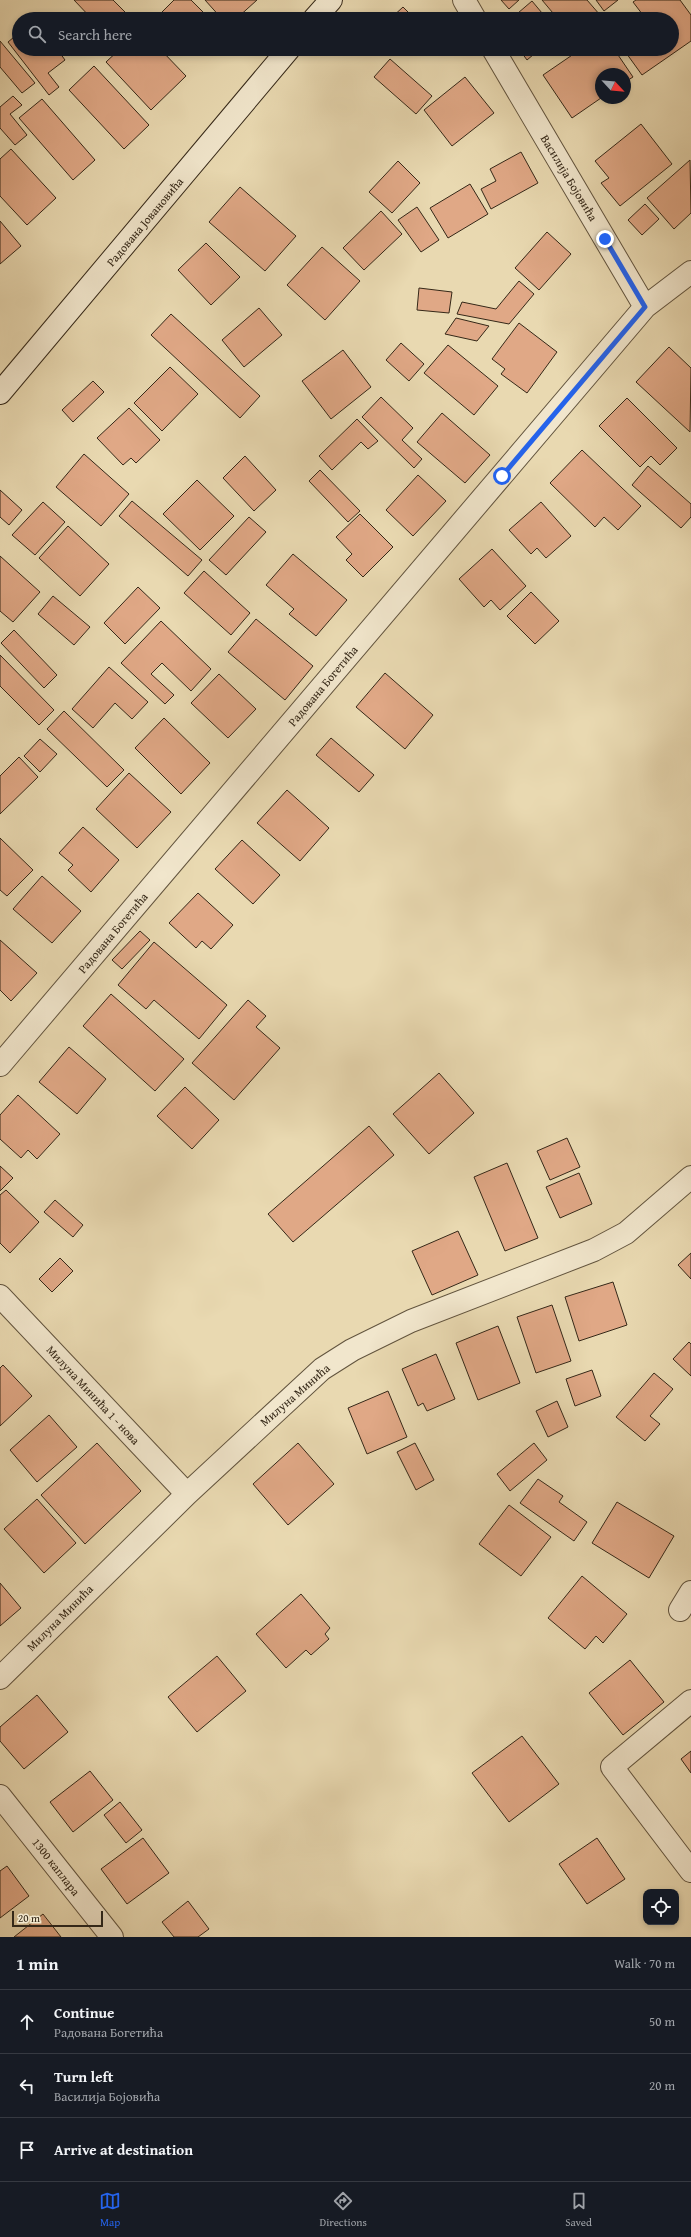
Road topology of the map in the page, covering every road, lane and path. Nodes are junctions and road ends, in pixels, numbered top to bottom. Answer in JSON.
{"nodes":[{"id":1,"x":330,"y":0,"type":"edge"},
{"id":2,"x":464,"y":0,"type":"edge"},
{"id":3,"x":320,"y":12,"type":"edge"},
{"id":4,"x":471,"y":12,"type":"edge"},
{"id":5,"x":283,"y":56,"type":"edge"},
{"id":6,"x":496,"y":56,"type":"edge"},
{"id":7,"x":691,"y":272,"type":"edge"},
{"id":8,"x":645,"y":307,"type":"junction"},
{"id":9,"x":0,"y":393,"type":"edge"},
{"id":10,"x":0,"y":1065,"type":"edge"},
{"id":11,"x":691,"y":1177,"type":"edge"},
{"id":12,"x":0,"y":1296,"type":"edge"},
{"id":13,"x":187,"y":1494,"type":"junction"},
{"id":14,"x":0,"y":1678,"type":"edge"},
{"id":15,"x":691,"y":1701,"type":"edge"},
{"id":16,"x":0,"y":1796,"type":"edge"},
{"id":17,"x":691,"y":1871,"type":"edge"},
{"id":18,"x":112,"y":1937,"type":"edge"}],
"edges":[{"from":1,"to":3,"type":"street"},
{"from":2,"to":4,"type":"street"},
{"from":5,"to":9,"type":"street","name":"Радована Јовановића"},
{"from":6,"to":8,"type":"street","name":"Василија Бојовића"},
{"from":7,"to":8,"type":"street","name":"Радована Богетића"},
{"from":8,"to":10,"type":"street","name":"Радована Богетића"},
{"from":11,"to":13,"type":"street","name":"Милуна Минића"},
{"from":12,"to":13,"type":"street","name":"Милуна Минића 1 - нова"},
{"from":13,"to":14,"type":"street","name":"Милуна Минића"},
{"from":15,"to":17,"type":"street"},
{"from":16,"to":18,"type":"street","name":"1300 каплара"}]}
